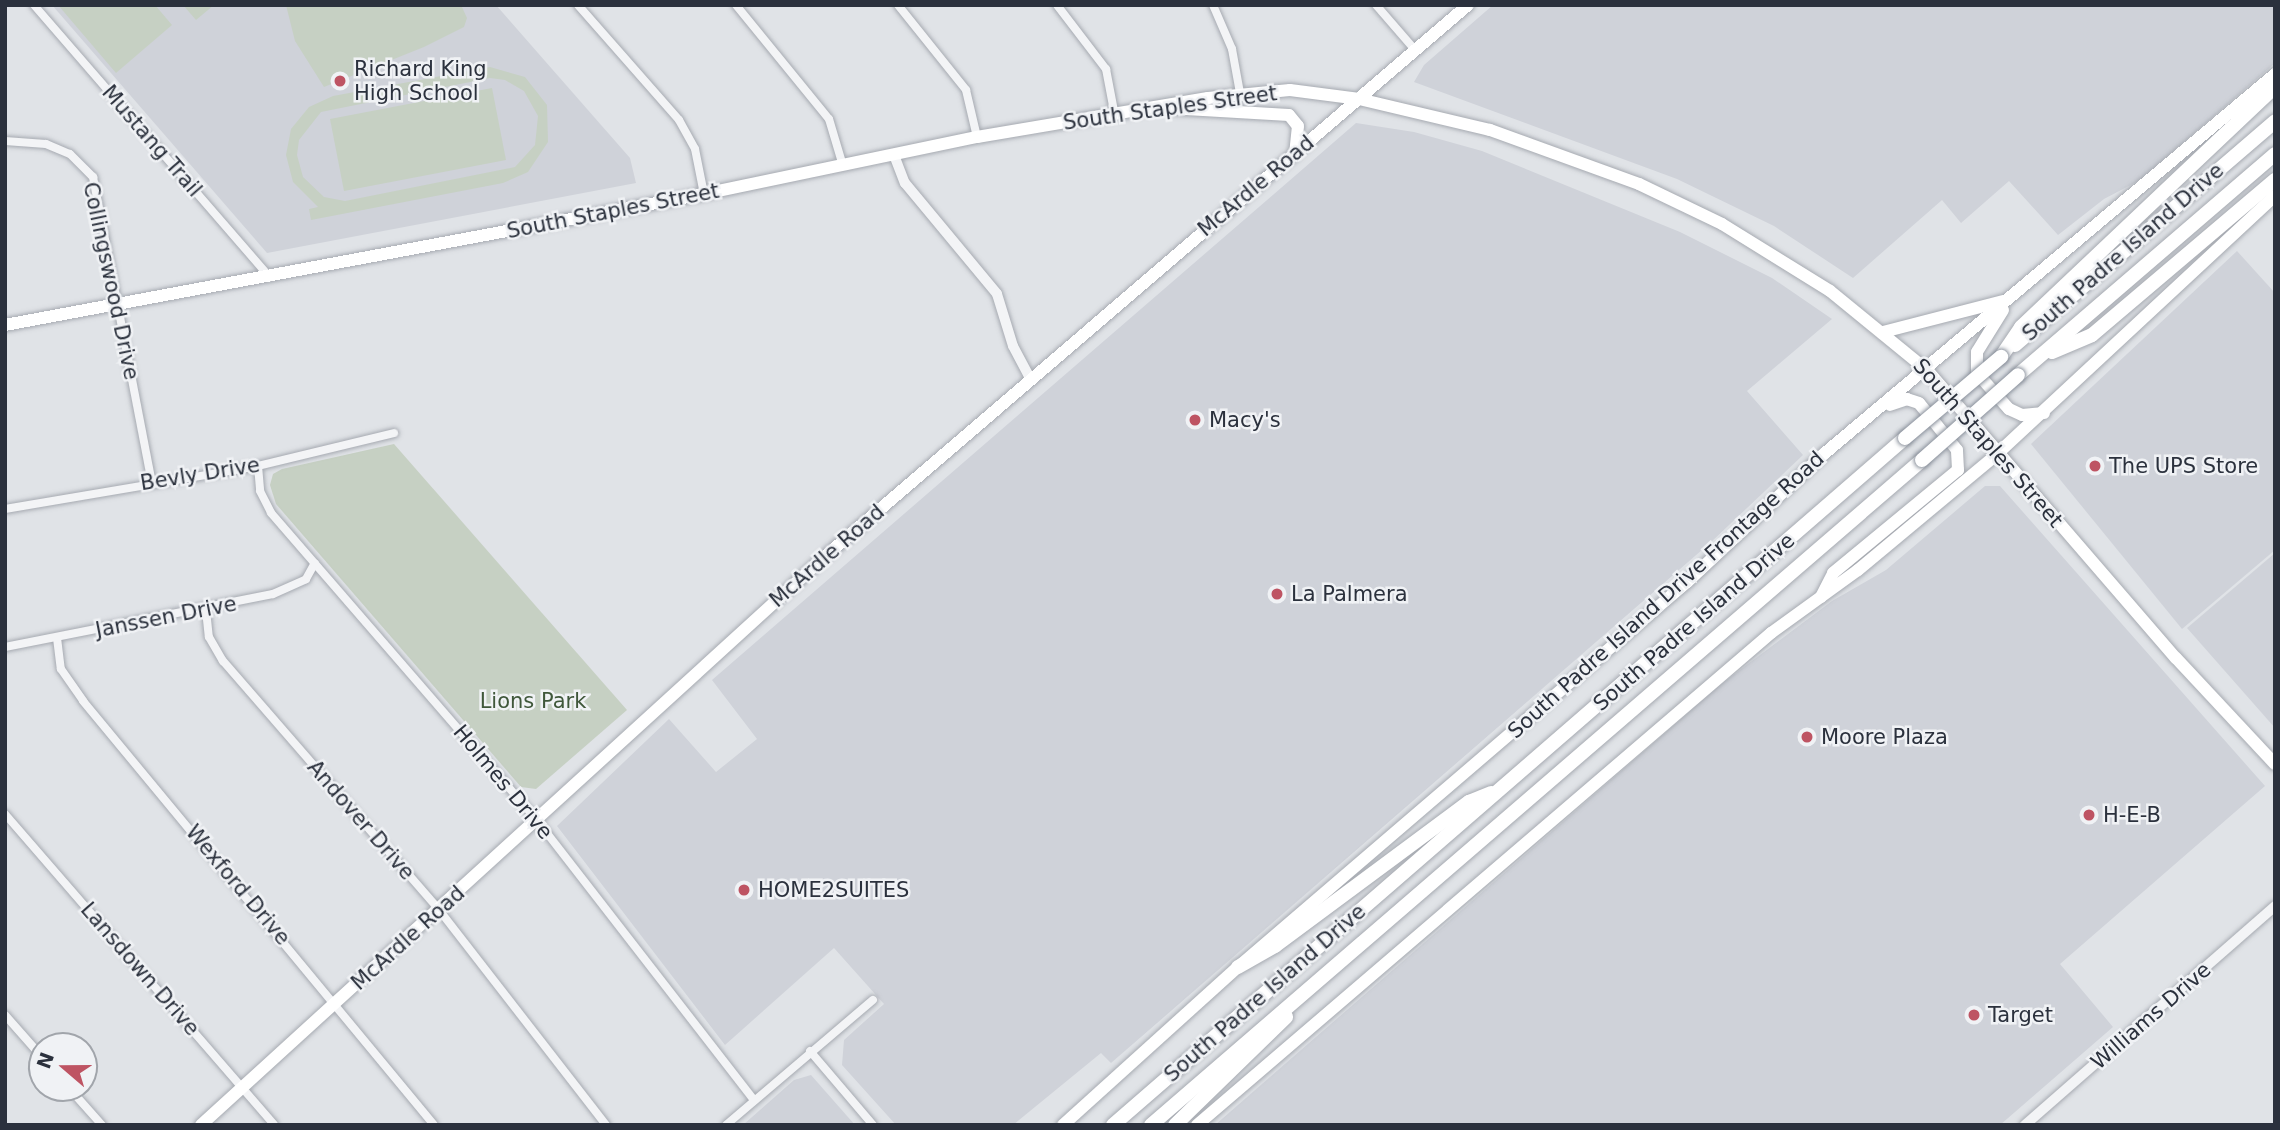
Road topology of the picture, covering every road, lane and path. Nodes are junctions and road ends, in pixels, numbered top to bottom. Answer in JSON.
{"nodes":[{"id":1,"x":34,"y":5,"type":"edge"},
{"id":2,"x":578,"y":5,"type":"edge"},
{"id":3,"x":736,"y":5,"type":"edge"},
{"id":4,"x":898,"y":5,"type":"edge"},
{"id":5,"x":1057,"y":5,"type":"edge"},
{"id":6,"x":1213,"y":5,"type":"edge"},
{"id":7,"x":1376,"y":5,"type":"edge"},
{"id":8,"x":1468,"y":5,"type":"edge"},
{"id":9,"x":1416,"y":51,"type":"junction"},
{"id":10,"x":2275,"y":74,"type":"edge"},
{"id":11,"x":2275,"y":87,"type":"edge"},
{"id":12,"x":1241,"y":93,"type":"junction"},
{"id":13,"x":1359,"y":99,"type":"junction"},
{"id":14,"x":1162,"y":107,"type":"junction"},
{"id":15,"x":1115,"y":116,"type":"junction"},
{"id":16,"x":2275,"y":121,"type":"edge"},
{"id":17,"x":977,"y":137,"type":"junction"},
{"id":18,"x":5,"y":141,"type":"edge"},
{"id":19,"x":2275,"y":154,"type":"edge"},
{"id":20,"x":894,"y":155,"type":"junction"},
{"id":21,"x":1295,"y":155,"type":"junction"},
{"id":22,"x":843,"y":166,"type":"junction"},
{"id":23,"x":2275,"y":180,"type":"edge"},
{"id":24,"x":704,"y":194,"type":"junction"},
{"id":25,"x":2275,"y":195,"type":"edge"},
{"id":26,"x":270,"y":277,"type":"junction"},
{"id":27,"x":2011,"y":298,"type":"junction"},
{"id":28,"x":118,"y":303,"type":"junction"},
{"id":29,"x":5,"y":325,"type":"edge"},
{"id":30,"x":1883,"y":332,"type":"junction"},
{"id":31,"x":2001,"y":357,"type":"junction"},
{"id":32,"x":2038,"y":358,"type":"junction"},
{"id":33,"x":1927,"y":370,"type":"junction"},
{"id":34,"x":1030,"y":378,"type":"junction"},
{"id":35,"x":2044,"y":413,"type":"junction"},
{"id":36,"x":394,"y":433,"type":"dead end"},
{"id":37,"x":1825,"y":453,"type":"junction"},
{"id":38,"x":1997,"y":454,"type":"junction"},
{"id":39,"x":258,"y":467,"type":"junction"},
{"id":40,"x":152,"y":482,"type":"junction"},
{"id":41,"x":5,"y":509,"type":"edge"},
{"id":42,"x":316,"y":563,"type":"junction"},
{"id":43,"x":1821,"y":597,"type":"junction"},
{"id":44,"x":206,"y":610,"type":"junction"},
{"id":45,"x":57,"y":638,"type":"junction"},
{"id":46,"x":5,"y":647,"type":"edge"},
{"id":47,"x":2275,"y":764,"type":"edge"},
{"id":48,"x":1502,"y":788,"type":"junction"},
{"id":49,"x":5,"y":814,"type":"edge"},
{"id":50,"x":536,"y":819,"type":"junction"},
{"id":51,"x":2275,"y":906,"type":"edge"},
{"id":52,"x":440,"y":911,"type":"junction"},
{"id":53,"x":1238,"y":967,"type":"junction"},
{"id":54,"x":1312,"y":986,"type":"junction"},
{"id":55,"x":873,"y":1000,"type":"dead end"},
{"id":56,"x":337,"y":1003,"type":"junction"},
{"id":57,"x":5,"y":1016,"type":"edge"},
{"id":58,"x":28,"y":1041,"type":"edge"},
{"id":59,"x":810,"y":1051,"type":"junction"},
{"id":60,"x":244,"y":1089,"type":"junction"},
{"id":61,"x":754,"y":1100,"type":"junction"},
{"id":62,"x":81,"y":1102,"type":"edge"},
{"id":63,"x":102,"y":1125,"type":"edge"},
{"id":64,"x":201,"y":1125,"type":"edge"},
{"id":65,"x":274,"y":1125,"type":"edge"},
{"id":66,"x":434,"y":1125,"type":"edge"},
{"id":67,"x":606,"y":1125,"type":"edge"},
{"id":68,"x":726,"y":1125,"type":"edge"},
{"id":69,"x":873,"y":1125,"type":"edge"},
{"id":70,"x":1063,"y":1125,"type":"edge"},
{"id":71,"x":1113,"y":1125,"type":"edge"},
{"id":72,"x":1152,"y":1125,"type":"edge"},
{"id":73,"x":1175,"y":1125,"type":"edge"},
{"id":74,"x":1197,"y":1125,"type":"edge"},
{"id":75,"x":2025,"y":1125,"type":"edge"}],
"edges":[{"from":1,"to":26,"type":"street","name":"Mustang Trail"},
{"from":2,"to":24,"type":"street"},
{"from":3,"to":22,"type":"street"},
{"from":4,"to":17,"type":"street"},
{"from":5,"to":15,"type":"street"},
{"from":6,"to":12,"type":"street"},
{"from":7,"to":9,"type":"street"},
{"from":8,"to":9,"type":"main road","name":"McArdle Road"},
{"from":9,"to":13,"type":"main road","name":"McArdle Road"},
{"from":10,"to":27,"type":"main road","name":"South Padre Island Drive Frontage Road"},
{"from":11,"to":31,"type":"highway"},
{"from":12,"to":13,"type":"main road","name":"South Staples Street"},
{"from":12,"to":14,"type":"main road","name":"South Staples Street"},
{"from":13,"to":21,"type":"main road","name":"McArdle Road"},
{"from":13,"to":30,"type":"main road","name":"South Staples Street"},
{"from":14,"to":15,"type":"main road","name":"South Staples Street"},
{"from":14,"to":21,"type":"main road"},
{"from":15,"to":17,"type":"main road","name":"South Staples Street"},
{"from":16,"to":31,"type":"highway","name":"South Padre Island Drive"},
{"from":17,"to":20,"type":"main road","name":"South Staples Street"},
{"from":18,"to":28,"type":"street","name":"Collingswood Drive"},
{"from":19,"to":32,"type":"highway","name":"South Padre Island Drive"},
{"from":20,"to":22,"type":"main road","name":"South Staples Street"},
{"from":20,"to":34,"type":"street"},
{"from":21,"to":34,"type":"main road","name":"McArdle Road"},
{"from":22,"to":24,"type":"main road","name":"South Staples Street"},
{"from":23,"to":32,"type":"highway"},
{"from":24,"to":26,"type":"main road","name":"South Staples Street"},
{"from":25,"to":35,"type":"main road"},
{"from":26,"to":28,"type":"main road","name":"South Staples Street"},
{"from":27,"to":30,"type":"main road"},
{"from":27,"to":33,"type":"main road","name":"South Padre Island Drive Frontage Road"},
{"from":27,"to":35,"type":"main road"},
{"from":28,"to":29,"type":"main road","name":"South Staples Street"},
{"from":28,"to":40,"type":"street","name":"Collingswood Drive"},
{"from":30,"to":33,"type":"main road","name":"South Staples Street"},
{"from":31,"to":48,"type":"highway","name":"South Padre Island Drive","bridge":true},
{"from":32,"to":54,"type":"highway","name":"South Padre Island Drive","bridge":true},
{"from":33,"to":37,"type":"main road","name":"South Padre Island Drive Frontage Road"},
{"from":33,"to":38,"type":"main road","name":"South Staples Street"},
{"from":34,"to":50,"type":"main road","name":"McArdle Road"},
{"from":35,"to":38,"type":"main road"},
{"from":36,"to":39,"type":"street","name":"Bevly Drive"},
{"from":37,"to":43,"type":"main road"},
{"from":37,"to":53,"type":"main road","name":"South Padre Island Drive Frontage Road"},
{"from":38,"to":43,"type":"main road"},
{"from":38,"to":47,"type":"main road","name":"South Staples Street"},
{"from":39,"to":40,"type":"street","name":"Bevly Drive"},
{"from":39,"to":42,"type":"street","name":"Holmes Drive"},
{"from":40,"to":41,"type":"street","name":"Bevly Drive"},
{"from":42,"to":44,"type":"street","name":"Janssen Drive"},
{"from":42,"to":50,"type":"street","name":"Holmes Drive"},
{"from":43,"to":74,"type":"main road"},
{"from":44,"to":45,"type":"street","name":"Janssen Drive"},
{"from":44,"to":52,"type":"street","name":"Andover Drive"},
{"from":45,"to":46,"type":"street","name":"Janssen Drive"},
{"from":45,"to":56,"type":"street","name":"Wexford Drive"},
{"from":48,"to":53,"type":"highway"},
{"from":48,"to":71,"type":"highway","name":"South Padre Island Drive"},
{"from":49,"to":60,"type":"street","name":"Lansdown Drive"},
{"from":50,"to":52,"type":"main road","name":"McArdle Road"},
{"from":50,"to":61,"type":"street","name":"Holmes Drive"},
{"from":51,"to":75,"type":"street","name":"Williams Drive"},
{"from":52,"to":56,"type":"main road","name":"McArdle Road"},
{"from":52,"to":67,"type":"street","name":"Andover Drive"},
{"from":53,"to":70,"type":"main road","name":"South Padre Island Drive Frontage Road"},
{"from":54,"to":72,"type":"highway","name":"South Padre Island Drive"},
{"from":54,"to":73,"type":"highway"},
{"from":55,"to":59,"type":"street"},
{"from":56,"to":60,"type":"main road","name":"McArdle Road"},
{"from":56,"to":66,"type":"street","name":"Wexford Drive"},
{"from":57,"to":58,"type":"street"},
{"from":59,"to":61,"type":"street"},
{"from":59,"to":69,"type":"street"},
{"from":60,"to":64,"type":"main road","name":"McArdle Road"},
{"from":60,"to":65,"type":"street","name":"Lansdown Drive"},
{"from":61,"to":68,"type":"street"},
{"from":62,"to":63,"type":"street"}]}
